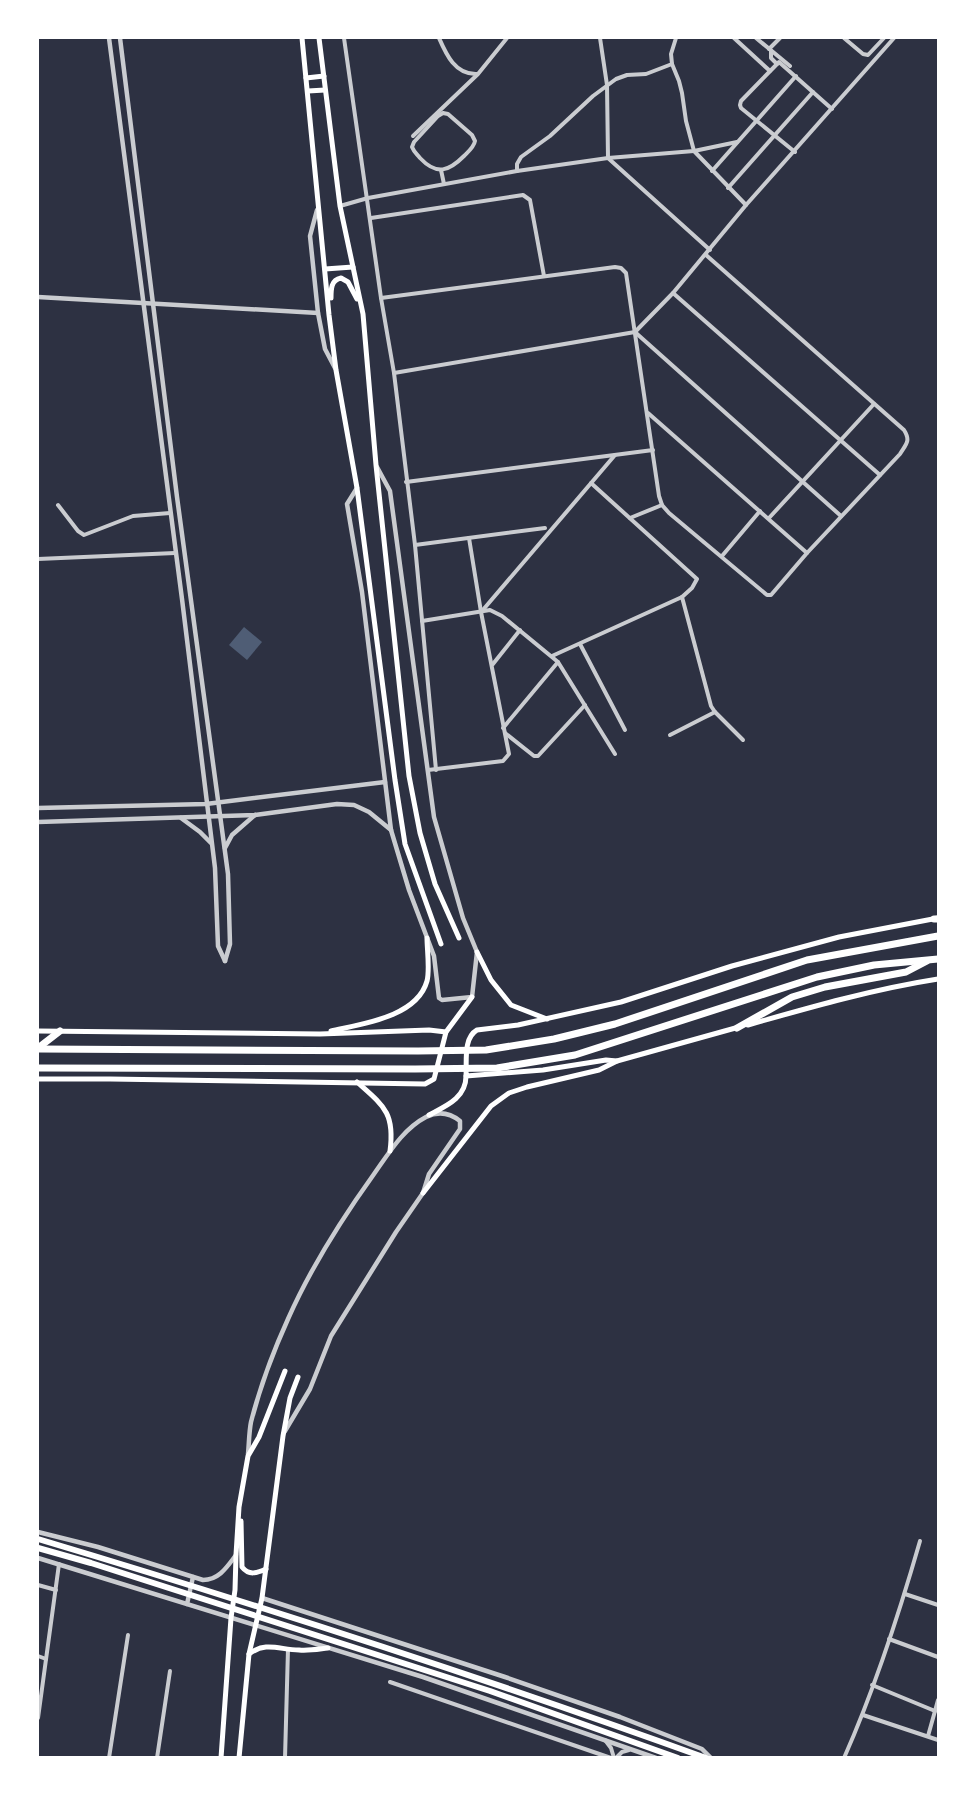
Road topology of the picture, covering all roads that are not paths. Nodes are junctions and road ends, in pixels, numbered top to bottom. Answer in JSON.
{"nodes":[{"id":1,"x":109,"y":38,"type":"edge"},
{"id":2,"x":120,"y":38,"type":"edge"},
{"id":3,"x":302,"y":38,"type":"edge"},
{"id":4,"x":319,"y":38,"type":"edge"},
{"id":5,"x":344,"y":38,"type":"edge"},
{"id":6,"x":439,"y":38,"type":"edge"},
{"id":7,"x":507,"y":38,"type":"edge"},
{"id":8,"x":600,"y":38,"type":"edge"},
{"id":9,"x":676,"y":38,"type":"edge"},
{"id":10,"x":734,"y":38,"type":"edge"},
{"id":11,"x":756,"y":38,"type":"edge"},
{"id":12,"x":780,"y":38,"type":"edge"},
{"id":13,"x":844,"y":38,"type":"edge"},
{"id":14,"x":884,"y":38,"type":"edge"},
{"id":15,"x":894,"y":38,"type":"edge"},
{"id":16,"x":770,"y":50,"type":"junction"},
{"id":17,"x":672,"y":64,"type":"junction"},
{"id":18,"x":777,"y":64,"type":"junction"},
{"id":19,"x":790,"y":66,"type":"dead end"},
{"id":20,"x":770,"y":71,"type":"junction"},
{"id":21,"x":478,"y":74,"type":"junction"},
{"id":22,"x":324,"y":76,"type":"junction"},
{"id":23,"x":796,"y":76,"type":"junction"},
{"id":24,"x":306,"y":78,"type":"junction"},
{"id":25,"x":607,"y":85,"type":"junction"},
{"id":26,"x":325,"y":90,"type":"junction"},
{"id":27,"x":308,"y":91,"type":"junction"},
{"id":28,"x":813,"y":92,"type":"junction"},
{"id":29,"x":832,"y":109,"type":"junction"},
{"id":30,"x":757,"y":120,"type":"junction"},
{"id":31,"x":775,"y":135,"type":"junction"},
{"id":32,"x":413,"y":136,"type":"dead end"},
{"id":33,"x":737,"y":142,"type":"junction"},
{"id":34,"x":694,"y":151,"type":"junction"},
{"id":35,"x":795,"y":152,"type":"junction"},
{"id":36,"x":608,"y":158,"type":"junction"},
{"id":37,"x":441,"y":170,"type":"junction"},
{"id":38,"x":517,"y":171,"type":"junction"},
{"id":39,"x":712,"y":171,"type":"junction"},
{"id":40,"x":444,"y":184,"type":"junction"},
{"id":41,"x":728,"y":188,"type":"junction"},
{"id":42,"x":368,"y":198,"type":"junction"},
{"id":43,"x":319,"y":204,"type":"junction"},
{"id":44,"x":340,"y":206,"type":"junction"},
{"id":45,"x":746,"y":206,"type":"junction"},
{"id":46,"x":371,"y":218,"type":"junction"},
{"id":47,"x":710,"y":250,"type":"junction"},
{"id":48,"x":706,"y":255,"type":"junction"},
{"id":49,"x":353,"y":267,"type":"junction"},
{"id":50,"x":325,"y":268,"type":"junction"},
{"id":51,"x":544,"y":276,"type":"junction"},
{"id":52,"x":673,"y":293,"type":"junction"},
{"id":53,"x":38,"y":297,"type":"edge"},
{"id":54,"x":381,"y":298,"type":"junction"},
{"id":55,"x":144,"y":303,"type":"junction"},
{"id":56,"x":154,"y":304,"type":"junction"},
{"id":57,"x":318,"y":314,"type":"junction"},
{"id":58,"x":363,"y":314,"type":"junction"},
{"id":59,"x":329,"y":315,"type":"junction"},
{"id":60,"x":635,"y":332,"type":"junction"},
{"id":61,"x":336,"y":370,"type":"junction"},
{"id":62,"x":394,"y":373,"type":"junction"},
{"id":63,"x":874,"y":404,"type":"junction"},
{"id":64,"x":646,"y":412,"type":"junction"},
{"id":65,"x":841,"y":440,"type":"junction"},
{"id":66,"x":653,"y":450,"type":"junction"},
{"id":67,"x":616,"y":455,"type":"junction"},
{"id":68,"x":375,"y":465,"type":"junction"},
{"id":69,"x":880,"y":475,"type":"junction"},
{"id":70,"x":803,"y":481,"type":"junction"},
{"id":71,"x":406,"y":482,"type":"junction"},
{"id":72,"x":591,"y":483,"type":"junction"},
{"id":73,"x":357,"y":488,"type":"junction"},
{"id":74,"x":58,"y":505,"type":"dead end"},
{"id":75,"x":662,"y":505,"type":"junction"},
{"id":76,"x":760,"y":511,"type":"junction"},
{"id":77,"x":170,"y":513,"type":"junction"},
{"id":78,"x":841,"y":516,"type":"junction"},
{"id":79,"x":630,"y":518,"type":"junction"},
{"id":80,"x":768,"y":518,"type":"junction"},
{"id":81,"x":545,"y":528,"type":"dead end"},
{"id":82,"x":469,"y":538,"type":"junction"},
{"id":83,"x":415,"y":545,"type":"junction"},
{"id":84,"x":175,"y":553,"type":"junction"},
{"id":85,"x":807,"y":553,"type":"junction"},
{"id":86,"x":722,"y":556,"type":"junction"},
{"id":87,"x":38,"y":559,"type":"edge"},
{"id":88,"x":682,"y":597,"type":"junction"},
{"id":89,"x":481,"y":612,"type":"junction"},
{"id":90,"x":422,"y":621,"type":"junction"},
{"id":91,"x":520,"y":630,"type":"junction"},
{"id":92,"x":580,"y":644,"type":"junction"},
{"id":93,"x":552,"y":656,"type":"junction"},
{"id":94,"x":558,"y":662,"type":"junction"},
{"id":95,"x":493,"y":664,"type":"junction"},
{"id":96,"x":585,"y":705,"type":"junction"},
{"id":97,"x":715,"y":712,"type":"junction"},
{"id":98,"x":504,"y":730,"type":"junction"},
{"id":99,"x":625,"y":730,"type":"dead end"},
{"id":100,"x":670,"y":735,"type":"dead end"},
{"id":101,"x":743,"y":740,"type":"dead end"},
{"id":102,"x":615,"y":754,"type":"dead end"},
{"id":103,"x":428,"y":770,"type":"junction"},
{"id":104,"x":436,"y":770,"type":"junction"},
{"id":105,"x":385,"y":782,"type":"junction"},
{"id":106,"x":219,"y":803,"type":"junction"},
{"id":107,"x":206,"y":804,"type":"junction"},
{"id":108,"x":38,"y":808,"type":"edge"},
{"id":109,"x":255,"y":815,"type":"junction"},
{"id":110,"x":220,"y":816,"type":"junction"},
{"id":111,"x":179,"y":817,"type":"junction"},
{"id":112,"x":208,"y":817,"type":"junction"},
{"id":113,"x":38,"y":822,"type":"edge"},
{"id":114,"x":391,"y":830,"type":"junction"},
{"id":115,"x":211,"y":843,"type":"junction"},
{"id":116,"x":225,"y":849,"type":"junction"},
{"id":117,"x":937,"y":919,"type":"edge"},
{"id":118,"x":939,"y":936,"type":"edge"},
{"id":119,"x":427,"y":938,"type":"junction"},
{"id":120,"x":459,"y":938,"type":"dead end"},
{"id":121,"x":441,"y":944,"type":"dead end"},
{"id":122,"x":477,"y":952,"type":"junction"},
{"id":123,"x":939,"y":959,"type":"edge"},
{"id":124,"x":930,"y":960,"type":"junction"},
{"id":125,"x":939,"y":979,"type":"edge"},
{"id":126,"x":472,"y":997,"type":"junction"},
{"id":127,"x":547,"y":1019,"type":"junction"},
{"id":128,"x":737,"y":1028,"type":"junction"},
{"id":129,"x":38,"y":1031,"type":"edge"},
{"id":130,"x":60,"y":1031,"type":"junction"},
{"id":131,"x":446,"y":1032,"type":"junction"},
{"id":132,"x":320,"y":1034,"type":"junction"},
{"id":133,"x":40,"y":1048,"type":"edge"},
{"id":134,"x":616,"y":1061,"type":"junction"},
{"id":135,"x":41,"y":1068,"type":"edge"},
{"id":136,"x":466,"y":1076,"type":"junction"},
{"id":137,"x":38,"y":1079,"type":"edge"},
{"id":138,"x":356,"y":1082,"type":"junction"},
{"id":139,"x":429,"y":1115,"type":"junction"},
{"id":140,"x":390,"y":1151,"type":"junction"},
{"id":141,"x":423,"y":1193,"type":"junction"},
{"id":142,"x":285,"y":1371,"type":"dead end"},
{"id":143,"x":298,"y":1377,"type":"dead end"},
{"id":144,"x":283,"y":1436,"type":"junction"},
{"id":145,"x":248,"y":1456,"type":"junction"},
{"id":146,"x":239,"y":1507,"type":"junction"},
{"id":147,"x":38,"y":1532,"type":"edge"},
{"id":148,"x":38,"y":1539,"type":"edge"},
{"id":149,"x":920,"y":1541,"type":"dead end"},
{"id":150,"x":38,"y":1548,"type":"edge"},
{"id":151,"x":236,"y":1556,"type":"junction"},
{"id":152,"x":38,"y":1558,"type":"edge"},
{"id":153,"x":59,"y":1564,"type":"junction"},
{"id":154,"x":266,"y":1569,"type":"junction"},
{"id":155,"x":193,"y":1576,"type":"junction"},
{"id":156,"x":38,"y":1585,"type":"edge"},
{"id":157,"x":56,"y":1590,"type":"junction"},
{"id":158,"x":905,"y":1594,"type":"junction"},
{"id":159,"x":262,"y":1598,"type":"junction"},
{"id":160,"x":187,"y":1604,"type":"junction"},
{"id":161,"x":939,"y":1605,"type":"edge"},
{"id":162,"x":304,"y":1612,"type":"junction"},
{"id":163,"x":231,"y":1618,"type":"junction"},
{"id":164,"x":255,"y":1624,"type":"junction"},
{"id":165,"x":128,"y":1635,"type":"dead end"},
{"id":166,"x":296,"y":1638,"type":"junction"},
{"id":167,"x":889,"y":1639,"type":"junction"},
{"id":168,"x":328,"y":1648,"type":"junction"},
{"id":169,"x":288,"y":1649,"type":"junction"},
{"id":170,"x":249,"y":1654,"type":"junction"},
{"id":171,"x":38,"y":1656,"type":"edge"},
{"id":172,"x":939,"y":1657,"type":"edge"},
{"id":173,"x":46,"y":1659,"type":"junction"},
{"id":174,"x":170,"y":1671,"type":"dead end"},
{"id":175,"x":390,"y":1682,"type":"dead end"},
{"id":176,"x":872,"y":1685,"type":"junction"},
{"id":177,"x":939,"y":1700,"type":"edge"},
{"id":178,"x":935,"y":1711,"type":"junction"},
{"id":179,"x":863,"y":1715,"type":"junction"},
{"id":180,"x":38,"y":1718,"type":"edge"},
{"id":181,"x":928,"y":1736,"type":"junction"},
{"id":182,"x":604,"y":1740,"type":"junction"},
{"id":183,"x":939,"y":1740,"type":"edge"},
{"id":184,"x":633,"y":1750,"type":"junction"},
{"id":185,"x":109,"y":1758,"type":"edge"},
{"id":186,"x":157,"y":1758,"type":"edge"},
{"id":187,"x":220,"y":1758,"type":"edge"},
{"id":188,"x":238,"y":1758,"type":"edge"},
{"id":189,"x":285,"y":1758,"type":"edge"},
{"id":190,"x":614,"y":1758,"type":"edge"},
{"id":191,"x":656,"y":1758,"type":"edge"},
{"id":192,"x":678,"y":1758,"type":"edge"},
{"id":193,"x":706,"y":1758,"type":"edge"},
{"id":194,"x":711,"y":1758,"type":"edge"},
{"id":195,"x":844,"y":1758,"type":"edge"}],
"edges":[{"from":1,"to":55,"type":"street"},
{"from":2,"to":56,"type":"street"},
{"from":3,"to":24,"type":"main road"},
{"from":4,"to":22,"type":"main road"},
{"from":5,"to":42,"type":"street"},
{"from":6,"to":21,"type":"street"},
{"from":7,"to":21,"type":"street"},
{"from":8,"to":25,"type":"street"},
{"from":9,"to":17,"type":"street"},
{"from":10,"to":20,"type":"street"},
{"from":11,"to":16,"type":"street"},
{"from":12,"to":16,"type":"street"},
{"from":13,"to":14,"type":"street"},
{"from":15,"to":29,"type":"street"},
{"from":16,"to":18,"type":"street"},
{"from":16,"to":19,"type":"street"},
{"from":17,"to":25,"type":"street"},
{"from":17,"to":34,"type":"street"},
{"from":18,"to":20,"type":"street"},
{"from":18,"to":23,"type":"street"},
{"from":20,"to":30,"type":"street"},
{"from":21,"to":32,"type":"street"},
{"from":22,"to":24,"type":"main road"},
{"from":22,"to":26,"type":"main road"},
{"from":23,"to":28,"type":"street"},
{"from":23,"to":30,"type":"street"},
{"from":24,"to":27,"type":"main road"},
{"from":25,"to":36,"type":"street"},
{"from":25,"to":38,"type":"street"},
{"from":26,"to":27,"type":"main road"},
{"from":26,"to":44,"type":"main road"},
{"from":27,"to":43,"type":"main road"},
{"from":28,"to":29,"type":"street"},
{"from":28,"to":31,"type":"street"},
{"from":29,"to":35,"type":"street"},
{"from":30,"to":31,"type":"street"},
{"from":30,"to":33,"type":"street"},
{"from":31,"to":35,"type":"street"},
{"from":31,"to":41,"type":"street"},
{"from":33,"to":34,"type":"street"},
{"from":33,"to":39,"type":"street"},
{"from":34,"to":36,"type":"street"},
{"from":34,"to":39,"type":"street"},
{"from":35,"to":45,"type":"street"},
{"from":36,"to":38,"type":"street"},
{"from":36,"to":47,"type":"street"},
{"from":37,"to":37,"type":"street"},
{"from":37,"to":40,"type":"street"},
{"from":38,"to":40,"type":"street"},
{"from":39,"to":41,"type":"street"},
{"from":40,"to":42,"type":"street"},
{"from":41,"to":45,"type":"street"},
{"from":42,"to":44,"type":"street"},
{"from":42,"to":46,"type":"street"},
{"from":43,"to":50,"type":"main road"},
{"from":43,"to":57,"type":"street"},
{"from":44,"to":49,"type":"main road"},
{"from":45,"to":47,"type":"street"},
{"from":46,"to":51,"type":"street"},
{"from":46,"to":54,"type":"street"},
{"from":47,"to":48,"type":"street"},
{"from":48,"to":52,"type":"street"},
{"from":48,"to":63,"type":"street"},
{"from":49,"to":50,"type":"main road"},
{"from":49,"to":58,"type":"main road"},
{"from":50,"to":59,"type":"main road"},
{"from":51,"to":54,"type":"street"},
{"from":51,"to":60,"type":"street"},
{"from":52,"to":60,"type":"street"},
{"from":52,"to":65,"type":"street"},
{"from":53,"to":55,"type":"street"},
{"from":54,"to":62,"type":"street"},
{"from":55,"to":56,"type":"street"},
{"from":55,"to":77,"type":"street"},
{"from":56,"to":57,"type":"street"},
{"from":56,"to":106,"type":"street"},
{"from":57,"to":61,"type":"street"},
{"from":58,"to":59,"type":"main road"},
{"from":58,"to":68,"type":"main road"},
{"from":59,"to":61,"type":"main road"},
{"from":60,"to":62,"type":"street"},
{"from":60,"to":64,"type":"street"},
{"from":60,"to":70,"type":"street"},
{"from":61,"to":73,"type":"main road"},
{"from":62,"to":71,"type":"street"},
{"from":63,"to":65,"type":"street"},
{"from":63,"to":69,"type":"street"},
{"from":64,"to":66,"type":"street"},
{"from":64,"to":76,"type":"street"},
{"from":65,"to":69,"type":"street"},
{"from":65,"to":70,"type":"street"},
{"from":66,"to":67,"type":"street"},
{"from":66,"to":75,"type":"street"},
{"from":67,"to":71,"type":"street"},
{"from":67,"to":72,"type":"street"},
{"from":68,"to":103,"type":"street"},
{"from":68,"to":120,"type":"main road"},
{"from":69,"to":78,"type":"street"},
{"from":70,"to":78,"type":"street"},
{"from":70,"to":80,"type":"street"},
{"from":71,"to":83,"type":"street"},
{"from":72,"to":79,"type":"street"},
{"from":72,"to":89,"type":"street"},
{"from":73,"to":105,"type":"street"},
{"from":73,"to":121,"type":"main road"},
{"from":74,"to":77,"type":"street"},
{"from":75,"to":79,"type":"street"},
{"from":75,"to":86,"type":"street"},
{"from":76,"to":80,"type":"street"},
{"from":76,"to":86,"type":"street"},
{"from":77,"to":84,"type":"street"},
{"from":78,"to":85,"type":"street"},
{"from":79,"to":88,"type":"street"},
{"from":80,"to":85,"type":"street"},
{"from":81,"to":82,"type":"street"},
{"from":82,"to":83,"type":"street"},
{"from":82,"to":89,"type":"street"},
{"from":83,"to":90,"type":"street"},
{"from":84,"to":87,"type":"street"},
{"from":84,"to":107,"type":"street"},
{"from":85,"to":86,"type":"street"},
{"from":88,"to":92,"type":"street"},
{"from":88,"to":97,"type":"street"},
{"from":89,"to":90,"type":"street"},
{"from":89,"to":91,"type":"street"},
{"from":89,"to":95,"type":"street"},
{"from":90,"to":104,"type":"street"},
{"from":91,"to":93,"type":"street"},
{"from":91,"to":95,"type":"street"},
{"from":92,"to":93,"type":"street"},
{"from":92,"to":99,"type":"street"},
{"from":93,"to":94,"type":"street"},
{"from":94,"to":96,"type":"street"},
{"from":94,"to":98,"type":"street"},
{"from":95,"to":98,"type":"street"},
{"from":96,"to":98,"type":"street"},
{"from":96,"to":102,"type":"street"},
{"from":97,"to":100,"type":"street"},
{"from":97,"to":101,"type":"street"},
{"from":98,"to":104,"type":"street"},
{"from":103,"to":104,"type":"street"},
{"from":103,"to":122,"type":"street"},
{"from":105,"to":106,"type":"street"},
{"from":105,"to":114,"type":"street"},
{"from":106,"to":107,"type":"street"},
{"from":106,"to":110,"type":"street"},
{"from":107,"to":108,"type":"street"},
{"from":107,"to":112,"type":"street"},
{"from":109,"to":110,"type":"street"},
{"from":109,"to":114,"type":"street"},
{"from":109,"to":116,"type":"street"},
{"from":110,"to":112,"type":"street"},
{"from":110,"to":116,"type":"street"},
{"from":111,"to":112,"type":"street"},
{"from":111,"to":113,"type":"street"},
{"from":111,"to":115,"type":"street"},
{"from":112,"to":115,"type":"street"},
{"from":114,"to":119,"type":"street"},
{"from":115,"to":116,"type":"street"},
{"from":117,"to":127,"type":"main road"},
{"from":118,"to":133,"type":"highway"},
{"from":119,"to":126,"type":"street"},
{"from":119,"to":132,"type":"main road"},
{"from":122,"to":126,"type":"street"},
{"from":122,"to":127,"type":"main road"},
{"from":123,"to":124,"type":"highway"},
{"from":124,"to":128,"type":"highway"},
{"from":124,"to":135,"type":"highway"},
{"from":125,"to":128,"type":"main road"},
{"from":126,"to":131,"type":"main road"},
{"from":127,"to":136,"type":"main road"},
{"from":128,"to":134,"type":"main road"},
{"from":129,"to":130,"type":"main road"},
{"from":130,"to":132,"type":"main road"},
{"from":130,"to":133,"type":"highway"},
{"from":131,"to":132,"type":"main road"},
{"from":131,"to":138,"type":"main road"},
{"from":134,"to":136,"type":"main road"},
{"from":134,"to":141,"type":"main road"},
{"from":136,"to":139,"type":"main road"},
{"from":137,"to":138,"type":"main road"},
{"from":138,"to":140,"type":"main road"},
{"from":139,"to":140,"type":"street"},
{"from":139,"to":141,"type":"street"},
{"from":140,"to":145,"type":"street"},
{"from":141,"to":144,"type":"street"},
{"from":142,"to":145,"type":"main road"},
{"from":143,"to":144,"type":"main road"},
{"from":144,"to":154,"type":"main road"},
{"from":145,"to":146,"type":"main road"},
{"from":146,"to":151,"type":"main road"},
{"from":146,"to":154,"type":"main road"},
{"from":147,"to":155,"type":"street"},
{"from":148,"to":193,"type":"main road"},
{"from":149,"to":158,"type":"street"},
{"from":150,"to":192,"type":"main road"},
{"from":151,"to":155,"type":"street"},
{"from":151,"to":163,"type":"main road"},
{"from":152,"to":153,"type":"street"},
{"from":153,"to":157,"type":"street"},
{"from":153,"to":160,"type":"street"},
{"from":154,"to":159,"type":"main road"},
{"from":155,"to":160,"type":"street"},
{"from":156,"to":157,"type":"street"},
{"from":157,"to":173,"type":"street"},
{"from":158,"to":161,"type":"street"},
{"from":158,"to":167,"type":"street"},
{"from":159,"to":162,"type":"street"},
{"from":159,"to":164,"type":"main road"},
{"from":160,"to":163,"type":"street"},
{"from":162,"to":166,"type":"street"},
{"from":162,"to":194,"type":"street"},
{"from":163,"to":164,"type":"street"},
{"from":163,"to":187,"type":"main road"},
{"from":164,"to":166,"type":"street"},
{"from":164,"to":170,"type":"main road"},
{"from":165,"to":185,"type":"street"},
{"from":166,"to":168,"type":"street"},
{"from":167,"to":172,"type":"street"},
{"from":167,"to":176,"type":"street"},
{"from":168,"to":169,"type":"main road"},
{"from":168,"to":182,"type":"street"},
{"from":169,"to":170,"type":"main road"},
{"from":169,"to":189,"type":"street"},
{"from":170,"to":188,"type":"main road"},
{"from":171,"to":173,"type":"street"},
{"from":173,"to":180,"type":"street"},
{"from":174,"to":186,"type":"street"},
{"from":175,"to":190,"type":"street"},
{"from":176,"to":178,"type":"street"},
{"from":176,"to":179,"type":"street"},
{"from":177,"to":178,"type":"street"},
{"from":178,"to":181,"type":"street"},
{"from":179,"to":181,"type":"street"},
{"from":179,"to":195,"type":"street"},
{"from":181,"to":183,"type":"street"},
{"from":182,"to":184,"type":"street"},
{"from":182,"to":190,"type":"street"},
{"from":184,"to":190,"type":"street"},
{"from":184,"to":191,"type":"street"}]}
